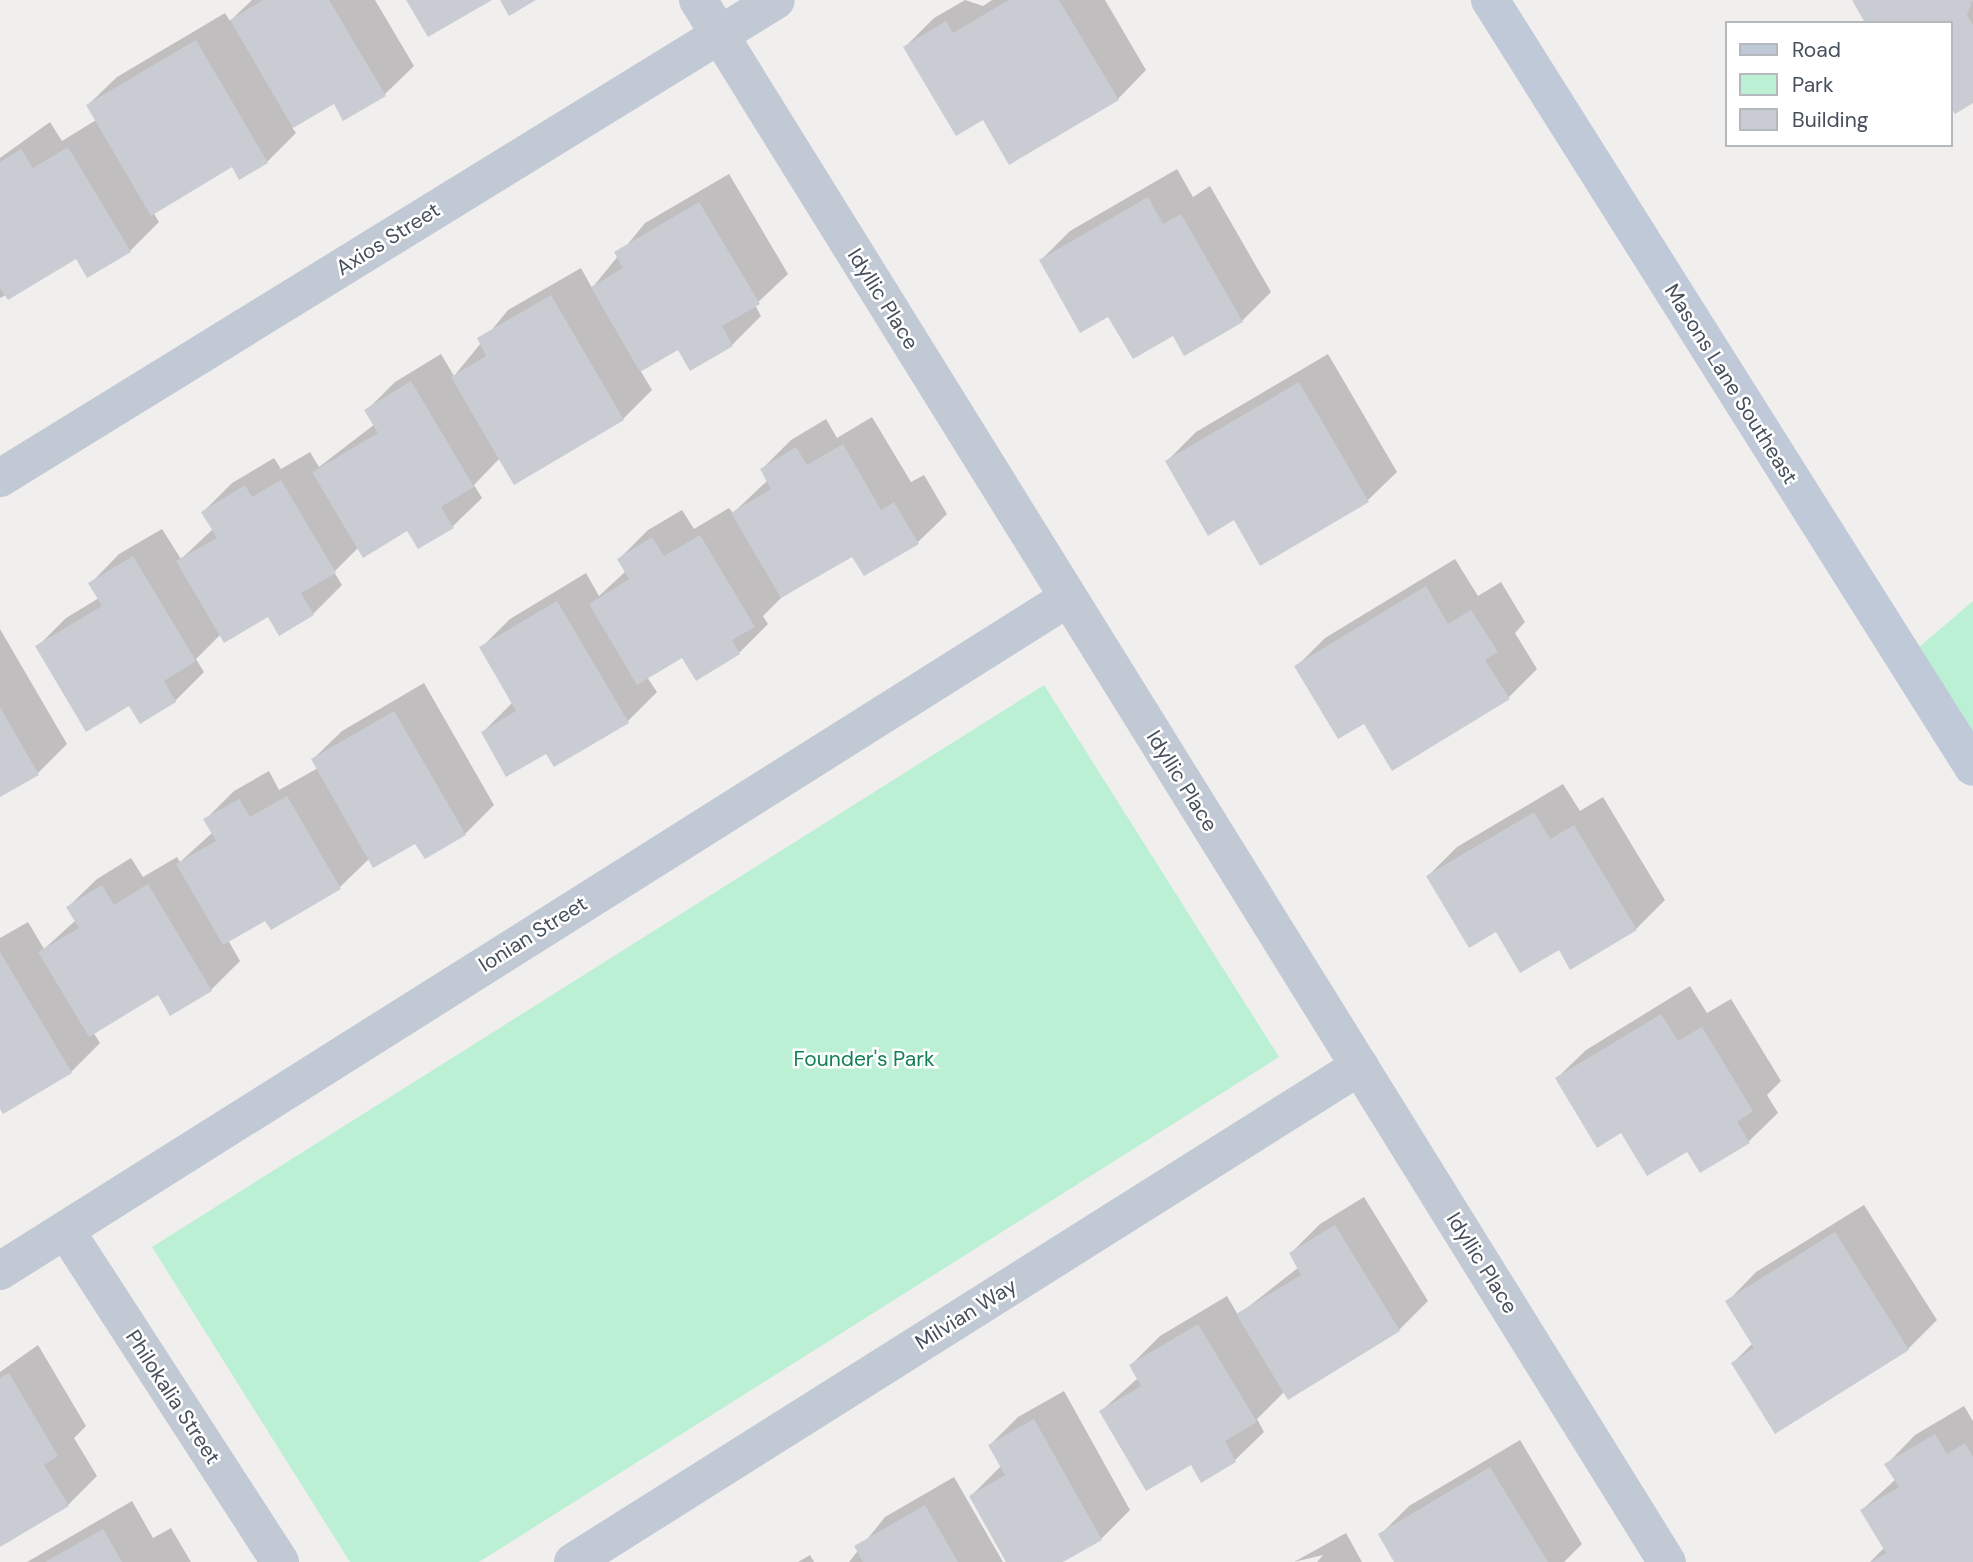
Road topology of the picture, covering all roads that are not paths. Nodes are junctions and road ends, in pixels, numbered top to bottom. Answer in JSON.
{"nodes":[{"id":1,"x":698,"y":0,"type":"edge"},
{"id":2,"x":776,"y":0,"type":"edge"},
{"id":3,"x":1490,"y":0,"type":"edge"},
{"id":4,"x":720,"y":36,"type":"junction"},
{"id":5,"x":0,"y":478,"type":"edge"},
{"id":6,"x":1068,"y":597,"type":"junction"},
{"id":7,"x":1973,"y":767,"type":"edge"},
{"id":8,"x":1360,"y":1066,"type":"junction"},
{"id":9,"x":66,"y":1231,"type":"junction"},
{"id":10,"x":0,"y":1271,"type":"edge"},
{"id":11,"x":281,"y":1562,"type":"edge"},
{"id":12,"x":573,"y":1562,"type":"edge"},
{"id":13,"x":1667,"y":1562,"type":"edge"}],
"edges":[{"from":1,"to":4,"type":"street","name":"Idyllic Place"},
{"from":2,"to":4,"type":"street","name":"Axios Street"},
{"from":3,"to":7,"type":"street","name":"Masons Lane Southeast"},
{"from":4,"to":5,"type":"street","name":"Axios Street"},
{"from":4,"to":6,"type":"street","name":"Idyllic Place"},
{"from":6,"to":8,"type":"street","name":"Idyllic Place"},
{"from":6,"to":9,"type":"street","name":"Ionian Street"},
{"from":8,"to":12,"type":"street","name":"Milvian Way"},
{"from":8,"to":13,"type":"street","name":"Idyllic Place"},
{"from":9,"to":10,"type":"street","name":"Ionian Street"},
{"from":9,"to":11,"type":"street","name":"Philokalia Street"}]}
